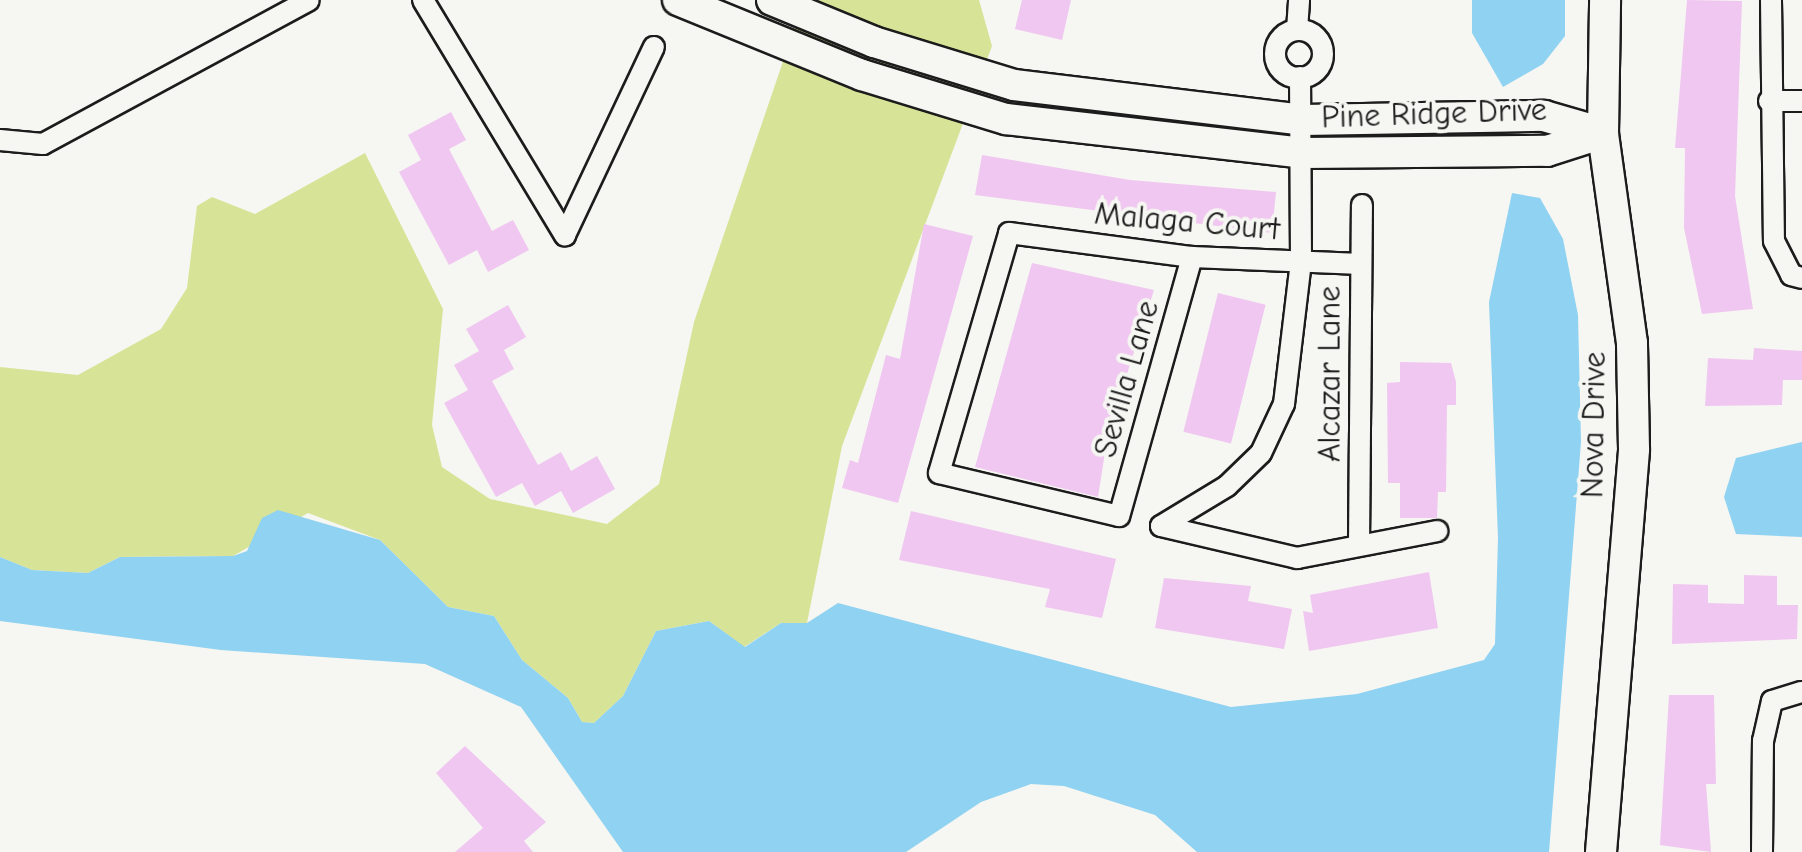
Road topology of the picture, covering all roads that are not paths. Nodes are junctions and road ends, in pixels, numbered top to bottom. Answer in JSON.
{"nodes":[{"id":1,"x":309,"y":0,"type":"edge"},
{"id":2,"x":424,"y":0,"type":"edge"},
{"id":3,"x":678,"y":0,"type":"edge"},
{"id":4,"x":772,"y":0,"type":"edge"},
{"id":5,"x":1299,"y":0,"type":"edge"},
{"id":6,"x":1605,"y":0,"type":"edge"},
{"id":7,"x":1771,"y":0,"type":"edge"},
{"id":8,"x":1297,"y":30,"type":"junction"},
{"id":9,"x":654,"y":47,"type":"dead end"},
{"id":10,"x":1300,"y":78,"type":"junction"},
{"id":11,"x":1802,"y":101,"type":"edge"},
{"id":12,"x":1769,"y":102,"type":"junction"},
{"id":13,"x":1303,"y":120,"type":"junction"},
{"id":14,"x":1603,"y":133,"type":"junction"},
{"id":15,"x":0,"y":140,"type":"edge"},
{"id":16,"x":1303,"y":153,"type":"junction"},
{"id":17,"x":1362,"y":205,"type":"dead end"},
{"id":18,"x":1192,"y":257,"type":"junction"},
{"id":19,"x":1301,"y":262,"type":"junction"},
{"id":20,"x":1361,"y":264,"type":"junction"},
{"id":21,"x":1802,"y":278,"type":"edge"},
{"id":22,"x":1119,"y":516,"type":"joint"},
{"id":23,"x":1437,"y":531,"type":"dead end"},
{"id":24,"x":1359,"y":544,"type":"junction"},
{"id":25,"x":1802,"y":692,"type":"edge"},
{"id":26,"x":1600,"y":852,"type":"edge"},
{"id":27,"x":1762,"y":852,"type":"edge"}],
"edges":[{"from":1,"to":15,"type":"street"},
{"from":2,"to":9,"type":"street"},
{"from":3,"to":16,"type":"street","name":"Pine Ridge Drive"},
{"from":4,"to":13,"type":"street","name":"Pine Ridge Drive"},
{"from":5,"to":8,"type":"street"},
{"from":6,"to":14,"type":"street","name":"Nova Drive"},
{"from":7,"to":12,"type":"street"},
{"from":8,"to":10,"type":"street"},
{"from":8,"to":10,"type":"street"},
{"from":10,"to":13,"type":"street"},
{"from":11,"to":12,"type":"street"},
{"from":12,"to":21,"type":"street"},
{"from":13,"to":14,"type":"street","name":"Pine Ridge Drive"},
{"from":13,"to":16,"type":"street"},
{"from":14,"to":16,"type":"street","name":"Pine Ridge Drive"},
{"from":14,"to":26,"type":"street","name":"Nova Drive"},
{"from":16,"to":19,"type":"street"},
{"from":17,"to":20,"type":"street","name":"Alcazar Lane"},
{"from":18,"to":19,"type":"street","name":"Malaga Court"},
{"from":18,"to":22,"type":"street","name":"Sevilla Lane"},
{"from":18,"to":22,"type":"street","name":"Malaga Court"},
{"from":19,"to":20,"type":"street","name":"Malaga Court"},
{"from":19,"to":24,"type":"street"},
{"from":20,"to":24,"type":"street","name":"Alcazar Lane"},
{"from":23,"to":24,"type":"street"},
{"from":25,"to":27,"type":"street"}]}
